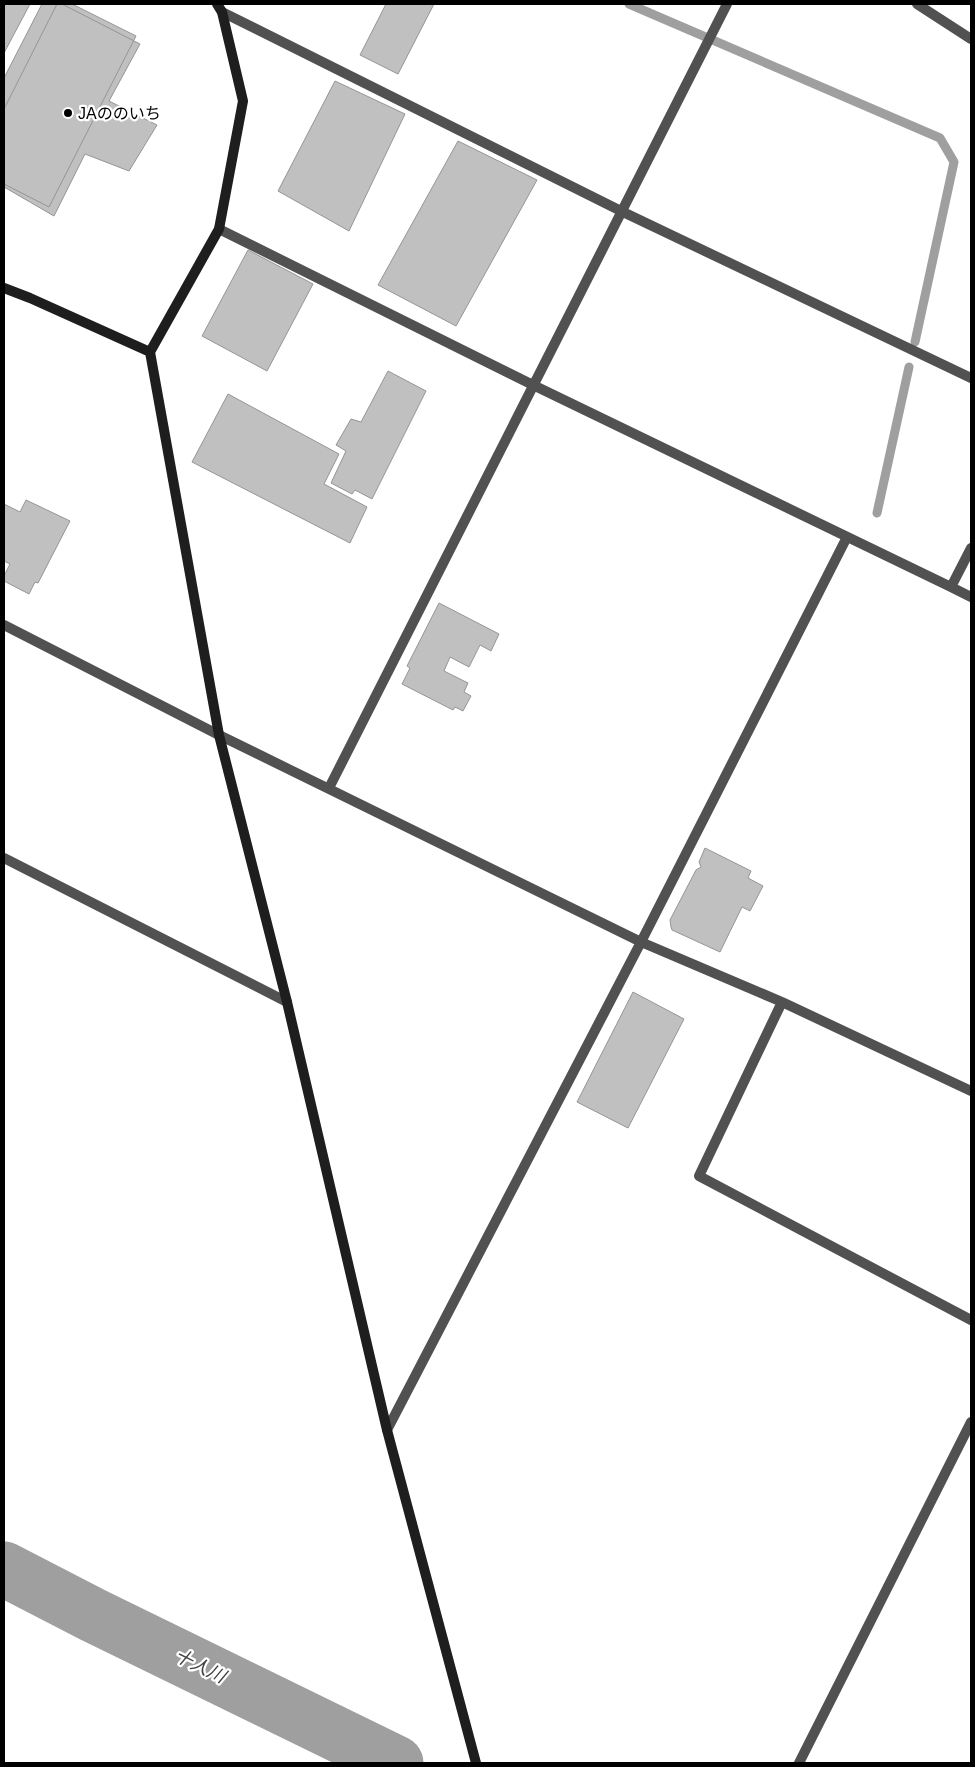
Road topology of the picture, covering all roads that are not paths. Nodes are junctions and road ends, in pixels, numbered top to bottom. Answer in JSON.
{"nodes":[{"id":1,"x":727,"y":4,"type":"edge"},
{"id":2,"x":917,"y":4,"type":"edge"},
{"id":3,"x":219,"y":8,"type":"edge"},
{"id":4,"x":971,"y":39,"type":"edge"},
{"id":5,"x":623,"y":212,"type":"junction"},
{"id":6,"x":219,"y":229,"type":"junction"},
{"id":7,"x":4,"y":288,"type":"edge"},
{"id":8,"x":150,"y":352,"type":"junction"},
{"id":9,"x":971,"y":378,"type":"edge"},
{"id":10,"x":533,"y":385,"type":"junction"},
{"id":11,"x":847,"y":537,"type":"junction"},
{"id":12,"x":971,"y":548,"type":"edge"},
{"id":13,"x":950,"y":587,"type":"junction"},
{"id":14,"x":971,"y":597,"type":"edge"},
{"id":15,"x":4,"y":625,"type":"edge"},
{"id":16,"x":219,"y":735,"type":"junction"},
{"id":17,"x":329,"y":788,"type":"junction"},
{"id":18,"x":4,"y":858,"type":"edge"},
{"id":19,"x":641,"y":942,"type":"junction"},
{"id":20,"x":287,"y":1002,"type":"junction"},
{"id":21,"x":782,"y":1002,"type":"junction"},
{"id":22,"x":971,"y":1091,"type":"edge"},
{"id":23,"x":971,"y":1320,"type":"edge"},
{"id":24,"x":971,"y":1422,"type":"edge"},
{"id":25,"x":387,"y":1430,"type":"junction"},
{"id":26,"x":476,"y":1763,"type":"edge"},
{"id":27,"x":799,"y":1763,"type":"edge"}],
"edges":[{"from":1,"to":5,"type":"street"},
{"from":2,"to":4,"type":"street"},
{"from":3,"to":5,"type":"street"},
{"from":3,"to":6,"type":"street"},
{"from":5,"to":9,"type":"street"},
{"from":5,"to":10,"type":"street"},
{"from":6,"to":8,"type":"street"},
{"from":6,"to":10,"type":"street"},
{"from":7,"to":8,"type":"street"},
{"from":8,"to":16,"type":"street"},
{"from":10,"to":11,"type":"street"},
{"from":10,"to":17,"type":"street"},
{"from":11,"to":13,"type":"street"},
{"from":11,"to":19,"type":"street"},
{"from":12,"to":13,"type":"street"},
{"from":13,"to":14,"type":"street"},
{"from":15,"to":16,"type":"street"},
{"from":16,"to":17,"type":"street"},
{"from":16,"to":20,"type":"street"},
{"from":17,"to":19,"type":"street"},
{"from":18,"to":20,"type":"street"},
{"from":19,"to":21,"type":"street"},
{"from":19,"to":25,"type":"street"},
{"from":20,"to":25,"type":"street"},
{"from":21,"to":22,"type":"street"},
{"from":21,"to":23,"type":"street"},
{"from":24,"to":27,"type":"street"},
{"from":25,"to":26,"type":"street"}]}
